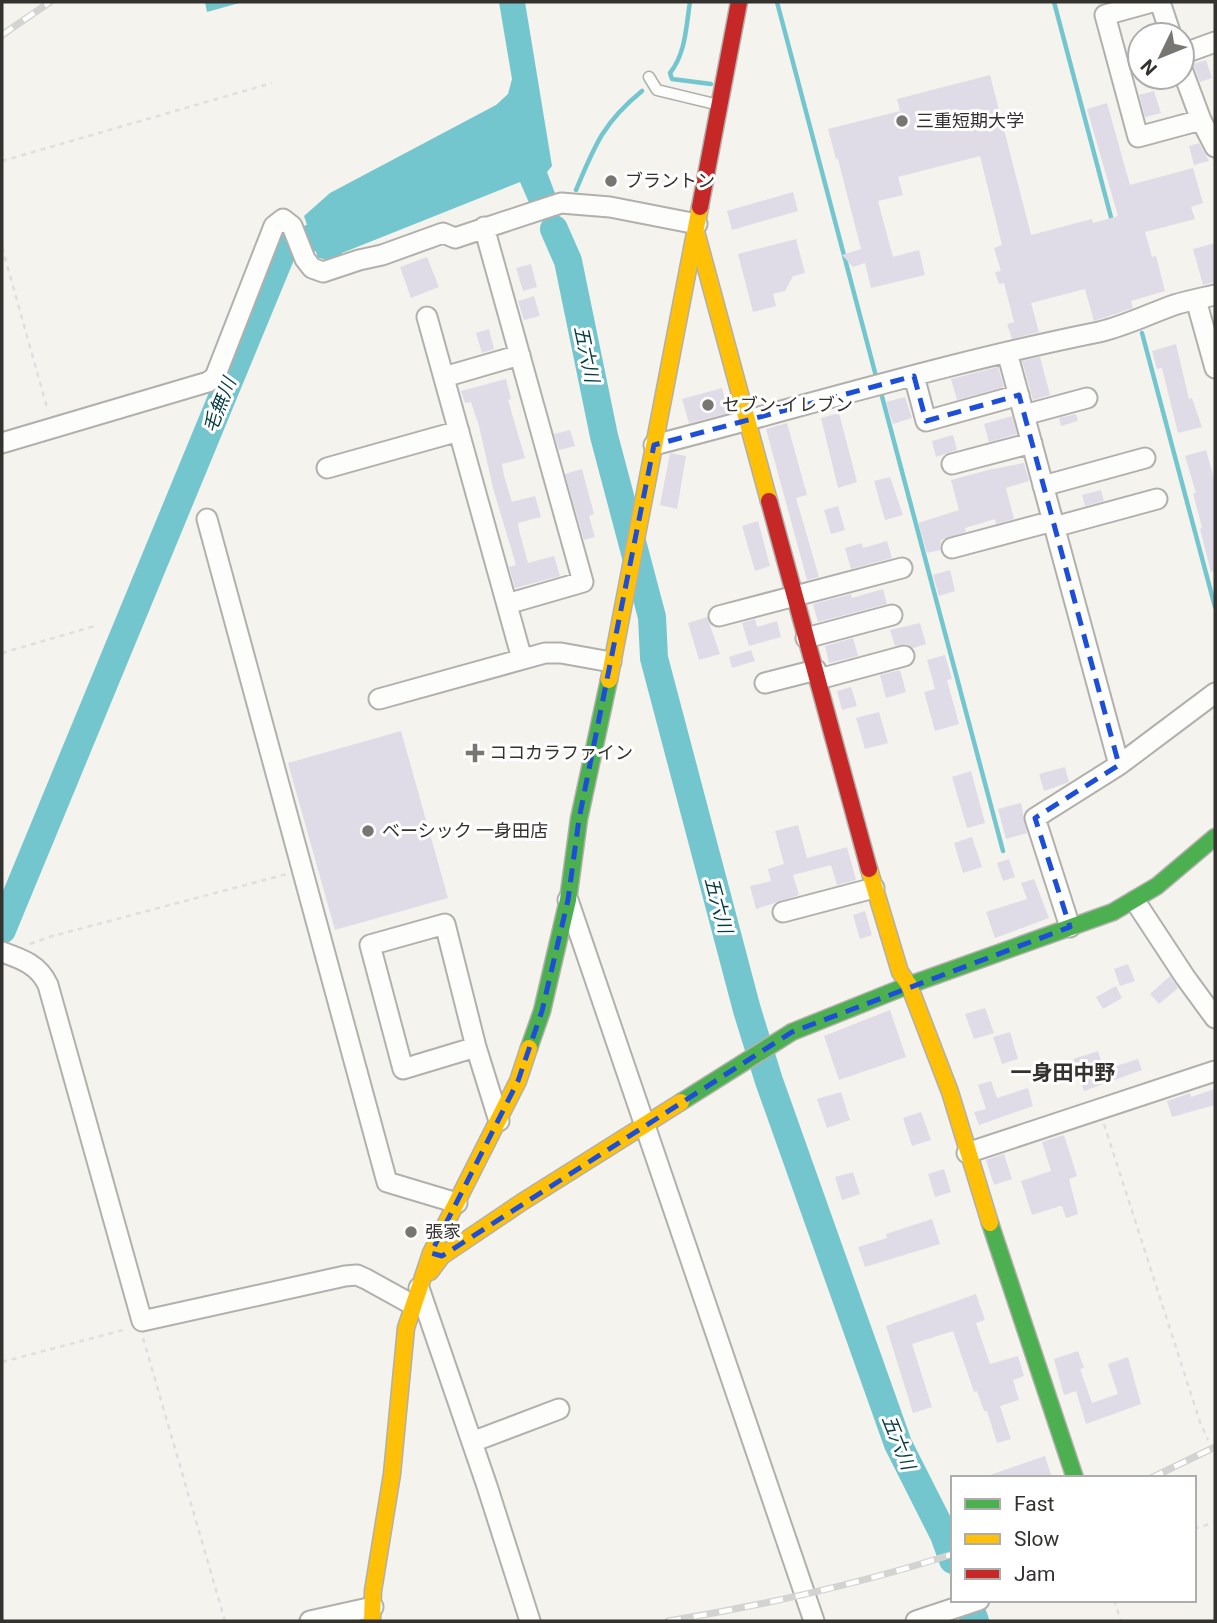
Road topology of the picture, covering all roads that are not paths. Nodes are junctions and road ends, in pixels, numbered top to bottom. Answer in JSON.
{"nodes":[{"id":1,"x":739,"y":2,"type":"edge"},
{"id":2,"x":1152,"y":2,"type":"edge"},
{"id":3,"x":1160,"y":2,"type":"edge"},
{"id":4,"x":1166,"y":21,"type":"edge"},
{"id":5,"x":1215,"y":42,"type":"edge"},
{"id":6,"x":1196,"y":49,"type":"edge"},
{"id":7,"x":649,"y":76,"type":"dead end"},
{"id":8,"x":1190,"y":91,"type":"edge"},
{"id":9,"x":717,"y":104,"type":"junction"},
{"id":10,"x":1201,"y":120,"type":"junction"},
{"id":11,"x":1215,"y":147,"type":"edge"},
{"id":12,"x":484,"y":227,"type":"junction"},
{"id":13,"x":696,"y":227,"type":"junction"},
{"id":14,"x":1206,"y":297,"type":"edge"},
{"id":15,"x":427,"y":317,"type":"dead end"},
{"id":16,"x":1007,"y":352,"type":"junction"},
{"id":17,"x":520,"y":355,"type":"junction"},
{"id":18,"x":1215,"y":368,"type":"edge"},
{"id":19,"x":915,"y":376,"type":"junction"},
{"id":20,"x":444,"y":377,"type":"junction"},
{"id":21,"x":1019,"y":395,"type":"junction"},
{"id":22,"x":1087,"y":398,"type":"dead end"},
{"id":23,"x":1024,"y":415,"type":"junction"},
{"id":24,"x":747,"y":422,"type":"junction"},
{"id":25,"x":459,"y":431,"type":"junction"},
{"id":26,"x":2,"y":443,"type":"edge"},
{"id":27,"x":1032,"y":443,"type":"junction"},
{"id":28,"x":654,"y":445,"type":"junction"},
{"id":29,"x":1145,"y":458,"type":"dead end"},
{"id":30,"x":952,"y":464,"type":"dead end"},
{"id":31,"x":327,"y":468,"type":"dead end"},
{"id":32,"x":1043,"y":486,"type":"junction"},
{"id":33,"x":1157,"y":499,"type":"dead end"},
{"id":34,"x":207,"y":519,"type":"dead end"},
{"id":35,"x":1054,"y":524,"type":"junction"},
{"id":36,"x":952,"y":548,"type":"dead end"},
{"id":37,"x":902,"y":568,"type":"dead end"},
{"id":38,"x":795,"y":596,"type":"junction"},
{"id":39,"x":507,"y":604,"type":"junction"},
{"id":40,"x":892,"y":615,"type":"dead end"},
{"id":41,"x":719,"y":616,"type":"dead end"},
{"id":42,"x":806,"y":638,"type":"junction"},
{"id":43,"x":904,"y":656,"type":"dead end"},
{"id":44,"x":522,"y":659,"type":"junction"},
{"id":45,"x":611,"y":662,"type":"junction"},
{"id":46,"x":817,"y":674,"type":"junction"},
{"id":47,"x":765,"y":683,"type":"dead end"},
{"id":48,"x":1215,"y":693,"type":"edge"},
{"id":49,"x":379,"y":699,"type":"dead end"},
{"id":50,"x":1119,"y":765,"type":"junction"},
{"id":51,"x":1215,"y":837,"type":"edge"},
{"id":52,"x":874,"y":888,"type":"junction"},
{"id":53,"x":568,"y":900,"type":"junction"},
{"id":54,"x":1135,"y":901,"type":"junction"},
{"id":55,"x":783,"y":912,"type":"dead end"},
{"id":56,"x":1070,"y":927,"type":"junction"},
{"id":57,"x":2,"y":952,"type":"edge"},
{"id":58,"x":909,"y":985,"type":"junction"},
{"id":59,"x":1215,"y":1018,"type":"edge"},
{"id":60,"x":476,"y":1047,"type":"junction"},
{"id":61,"x":1215,"y":1071,"type":"edge"},
{"id":62,"x":499,"y":1121,"type":"junction"},
{"id":63,"x":645,"y":1126,"type":"junction"},
{"id":64,"x":967,"y":1153,"type":"junction"},
{"id":65,"x":457,"y":1203,"type":"junction"},
{"id":66,"x":437,"y":1254,"type":"junction"},
{"id":67,"x":416,"y":1296,"type":"junction"},
{"id":68,"x":559,"y":1409,"type":"dead end"},
{"id":69,"x":472,"y":1441,"type":"junction"},
{"id":70,"x":1073,"y":1476,"type":"edge"},
{"id":71,"x":973,"y":1602,"type":"edge"},
{"id":72,"x":372,"y":1614,"type":"edge"},
{"id":73,"x":310,"y":1621,"type":"edge"},
{"id":74,"x":530,"y":1621,"type":"edge"},
{"id":75,"x":814,"y":1621,"type":"edge"},
{"id":76,"x":916,"y":1621,"type":"edge"}],
"edges":[{"from":1,"to":9,"type":"street"},
{"from":2,"to":10,"type":"street"},
{"from":3,"to":4,"type":"street"},
{"from":5,"to":6,"type":"street"},
{"from":7,"to":9,"type":"lane"},
{"from":8,"to":10,"type":"street"},
{"from":9,"to":13,"type":"street"},
{"from":10,"to":11,"type":"street"},
{"from":12,"to":13,"type":"street"},
{"from":12,"to":17,"type":"street"},
{"from":12,"to":26,"type":"street"},
{"from":13,"to":24,"type":"street"},
{"from":13,"to":28,"type":"street"},
{"from":14,"to":16,"type":"street"},
{"from":14,"to":18,"type":"street"},
{"from":15,"to":20,"type":"street"},
{"from":16,"to":19,"type":"street"},
{"from":16,"to":21,"type":"street"},
{"from":17,"to":20,"type":"street"},
{"from":17,"to":39,"type":"street"},
{"from":19,"to":21,"type":"street"},
{"from":19,"to":24,"type":"street"},
{"from":20,"to":25,"type":"street"},
{"from":21,"to":23,"type":"street"},
{"from":22,"to":23,"type":"street"},
{"from":23,"to":27,"type":"street"},
{"from":24,"to":28,"type":"street"},
{"from":24,"to":38,"type":"street"},
{"from":25,"to":31,"type":"street"},
{"from":25,"to":39,"type":"street"},
{"from":27,"to":30,"type":"street"},
{"from":27,"to":32,"type":"street"},
{"from":28,"to":45,"type":"street"},
{"from":29,"to":32,"type":"street"},
{"from":32,"to":35,"type":"street"},
{"from":33,"to":35,"type":"street"},
{"from":34,"to":65,"type":"street"},
{"from":35,"to":36,"type":"street"},
{"from":35,"to":50,"type":"street"},
{"from":37,"to":38,"type":"street"},
{"from":38,"to":41,"type":"street"},
{"from":38,"to":42,"type":"street"},
{"from":39,"to":44,"type":"street"},
{"from":40,"to":42,"type":"street"},
{"from":42,"to":46,"type":"street"},
{"from":43,"to":46,"type":"street"},
{"from":44,"to":45,"type":"street"},
{"from":44,"to":49,"type":"street"},
{"from":45,"to":53,"type":"street"},
{"from":46,"to":47,"type":"street"},
{"from":46,"to":52,"type":"street"},
{"from":48,"to":50,"type":"street"},
{"from":50,"to":56,"type":"street"},
{"from":51,"to":54,"type":"street"},
{"from":52,"to":55,"type":"street"},
{"from":52,"to":58,"type":"street"},
{"from":53,"to":62,"type":"street"},
{"from":53,"to":63,"type":"street"},
{"from":54,"to":56,"type":"street"},
{"from":54,"to":59,"type":"street"},
{"from":56,"to":58,"type":"street"},
{"from":57,"to":67,"type":"street"},
{"from":58,"to":63,"type":"street"},
{"from":58,"to":64,"type":"street"},
{"from":60,"to":60,"type":"street"},
{"from":60,"to":62,"type":"street"},
{"from":61,"to":64,"type":"street"},
{"from":62,"to":65,"type":"street"},
{"from":63,"to":66,"type":"street"},
{"from":63,"to":75,"type":"street"},
{"from":64,"to":70,"type":"street"},
{"from":65,"to":66,"type":"street"},
{"from":66,"to":67,"type":"street"},
{"from":67,"to":69,"type":"street"},
{"from":67,"to":72,"type":"street"},
{"from":68,"to":69,"type":"street"},
{"from":69,"to":74,"type":"street"},
{"from":71,"to":76,"type":"street"},
{"from":72,"to":73,"type":"street"}]}
